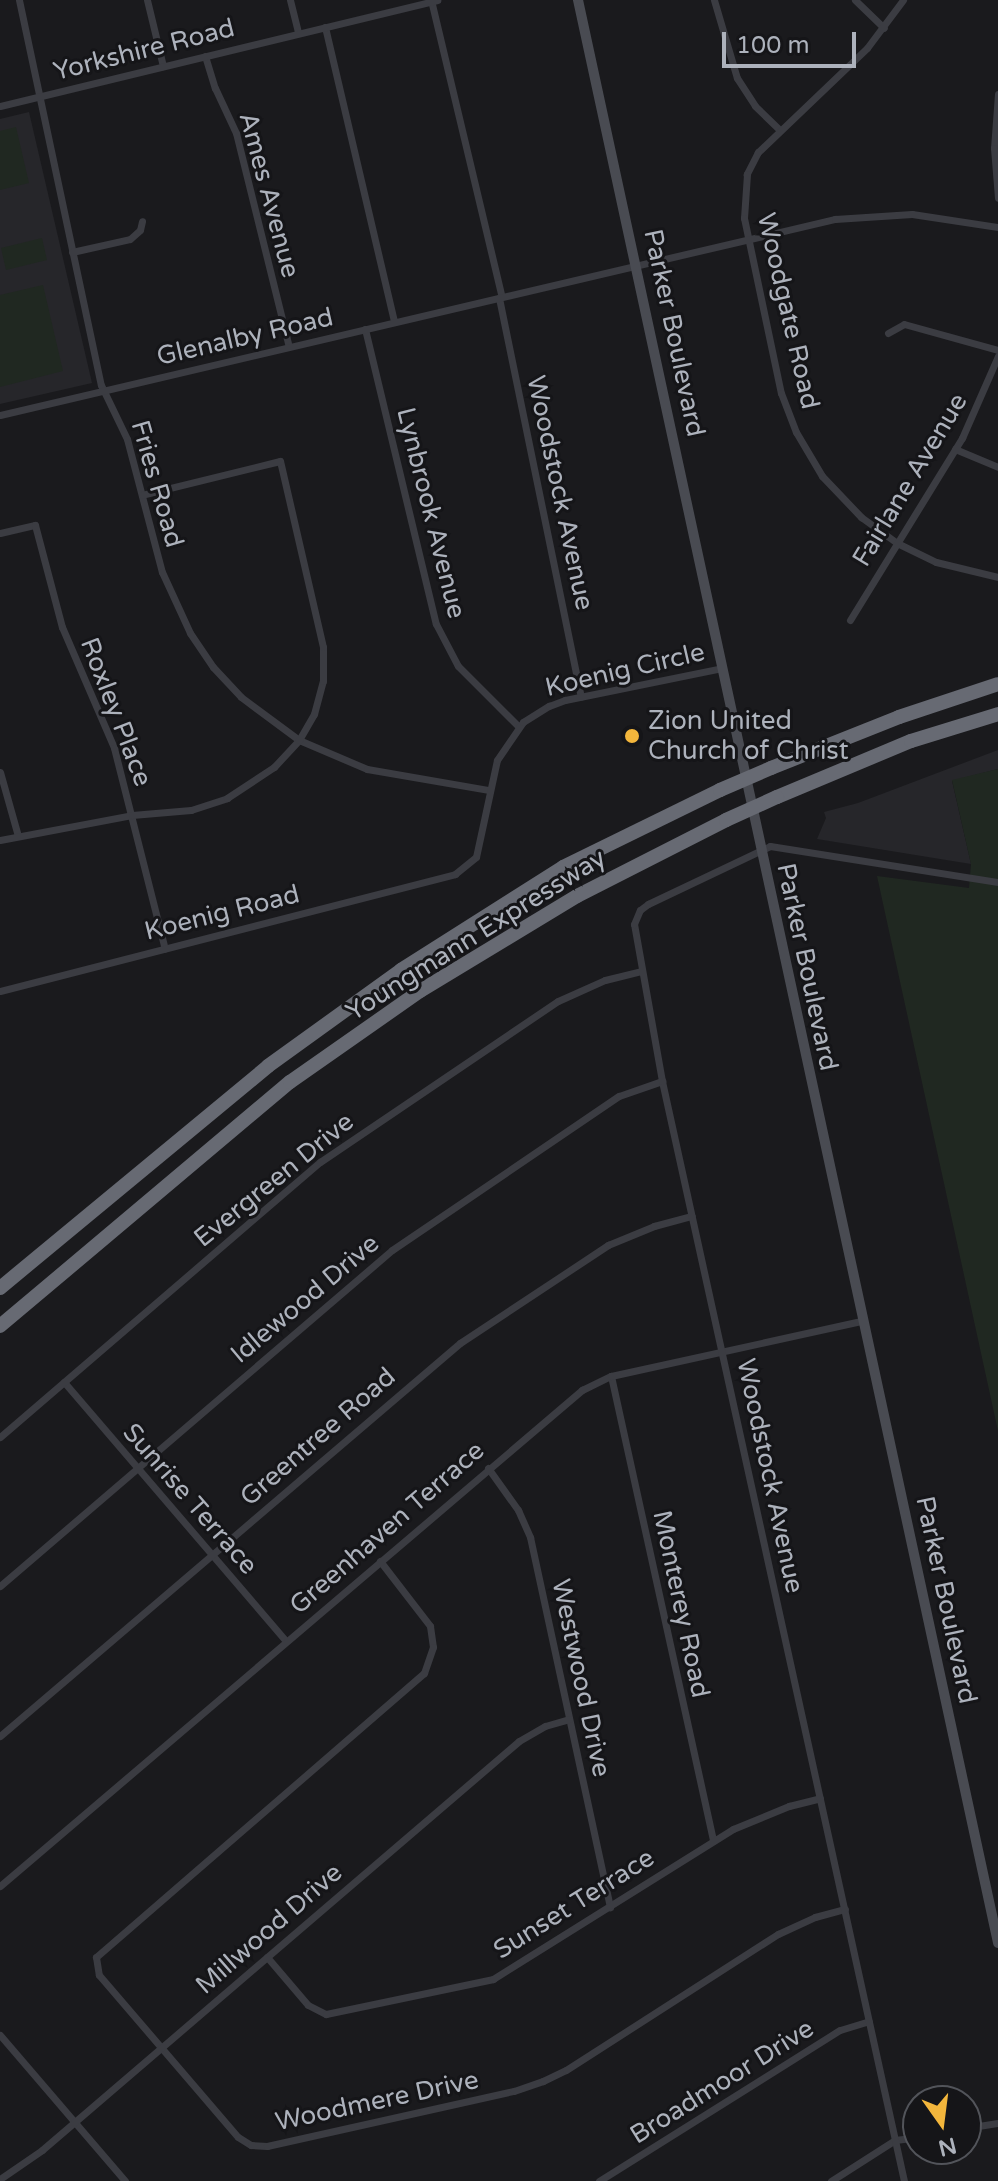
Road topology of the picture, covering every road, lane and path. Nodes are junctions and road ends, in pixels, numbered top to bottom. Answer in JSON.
{"nodes":[{"id":1,"x":19,"y":0,"type":"edge"},
{"id":2,"x":147,"y":0,"type":"edge"},
{"id":3,"x":290,"y":0,"type":"edge"},
{"id":4,"x":433,"y":0,"type":"edge"},
{"id":5,"x":578,"y":0,"type":"edge"},
{"id":6,"x":714,"y":0,"type":"edge"},
{"id":7,"x":855,"y":0,"type":"edge"},
{"id":8,"x":903,"y":0,"type":"edge"},
{"id":9,"x":325,"y":27,"type":"junction"},
{"id":10,"x":884,"y":28,"type":"junction"},
{"id":11,"x":298,"y":33,"type":"junction"},
{"id":12,"x":205,"y":56,"type":"junction"},
{"id":13,"x":163,"y":66,"type":"junction"},
{"id":14,"x":998,"y":94,"type":"edge"},
{"id":15,"x":39,"y":96,"type":"junction"},
{"id":16,"x":0,"y":106,"type":"edge"},
{"id":17,"x":996,"y":114,"type":"edge"},
{"id":18,"x":779,"y":129,"type":"junction"},
{"id":19,"x":998,"y":198,"type":"edge"},
{"id":20,"x":142,"y":221,"type":"dead end"},
{"id":21,"x":998,"y":227,"type":"edge"},
{"id":22,"x":749,"y":239,"type":"junction"},
{"id":23,"x":72,"y":252,"type":"junction"},
{"id":24,"x":638,"y":264,"type":"junction"},
{"id":25,"x":500,"y":298,"type":"junction"},
{"id":26,"x":394,"y":322,"type":"junction"},
{"id":27,"x":365,"y":329,"type":"junction"},
{"id":28,"x":888,"y":333,"type":"dead end"},
{"id":29,"x":289,"y":347,"type":"junction"},
{"id":30,"x":998,"y":350,"type":"edge"},
{"id":31,"x":998,"y":356,"type":"edge"},
{"id":32,"x":103,"y":391,"type":"junction"},
{"id":33,"x":0,"y":415,"type":"edge"},
{"id":34,"x":955,"y":449,"type":"junction"},
{"id":35,"x":998,"y":467,"type":"edge"},
{"id":36,"x":142,"y":495,"type":"junction"},
{"id":37,"x":0,"y":533,"type":"edge"},
{"id":38,"x":897,"y":543,"type":"junction"},
{"id":39,"x":998,"y":577,"type":"edge"},
{"id":40,"x":850,"y":620,"type":"dead end"},
{"id":41,"x":722,"y":668,"type":"junction"},
{"id":42,"x":998,"y":684,"type":"edge"},
{"id":43,"x":581,"y":697,"type":"junction"},
{"id":44,"x":998,"y":714,"type":"edge"},
{"id":45,"x":519,"y":727,"type":"junction"},
{"id":46,"x":299,"y":740,"type":"junction"},
{"id":47,"x":0,"y":772,"type":"edge"},
{"id":48,"x":489,"y":790,"type":"junction"},
{"id":49,"x":132,"y":815,"type":"junction"},
{"id":50,"x":18,"y":836,"type":"junction"},
{"id":51,"x":0,"y":840,"type":"edge"},
{"id":52,"x":760,"y":851,"type":"junction"},
{"id":53,"x":455,"y":874,"type":"joint"},
{"id":54,"x":998,"y":882,"type":"edge"},
{"id":55,"x":165,"y":949,"type":"junction"},
{"id":56,"x":640,"y":971,"type":"junction"},
{"id":57,"x":0,"y":991,"type":"edge"},
{"id":58,"x":662,"y":1081,"type":"junction"},
{"id":59,"x":692,"y":1216,"type":"junction"},
{"id":60,"x":0,"y":1288,"type":"edge"},
{"id":61,"x":861,"y":1321,"type":"junction"},
{"id":62,"x":0,"y":1326,"type":"edge"},
{"id":63,"x":722,"y":1352,"type":"junction"},
{"id":64,"x":611,"y":1376,"type":"junction"},
{"id":65,"x":64,"y":1382,"type":"junction"},
{"id":66,"x":0,"y":1437,"type":"edge"},
{"id":67,"x":137,"y":1468,"type":"junction"},
{"id":68,"x":488,"y":1468,"type":"junction"},
{"id":69,"x":212,"y":1555,"type":"junction"},
{"id":70,"x":380,"y":1561,"type":"junction"},
{"id":71,"x":0,"y":1586,"type":"edge"},
{"id":72,"x":286,"y":1641,"type":"junction"},
{"id":73,"x":569,"y":1719,"type":"junction"},
{"id":74,"x":0,"y":1736,"type":"edge"},
{"id":75,"x":820,"y":1798,"type":"junction"},
{"id":76,"x":713,"y":1841,"type":"junction"},
{"id":77,"x":0,"y":1886,"type":"edge"},
{"id":78,"x":610,"y":1907,"type":"junction"},
{"id":79,"x":845,"y":1909,"type":"junction"},
{"id":80,"x":998,"y":1943,"type":"edge"},
{"id":81,"x":267,"y":1957,"type":"junction"},
{"id":82,"x":869,"y":2021,"type":"junction"},
{"id":83,"x":0,"y":2035,"type":"edge"},
{"id":84,"x":161,"y":2047,"type":"junction"},
{"id":85,"x":75,"y":2122,"type":"junction"},
{"id":86,"x":902,"y":2139,"type":"edge"},
{"id":87,"x":895,"y":2140,"type":"junction"},
{"id":88,"x":0,"y":2179,"type":"edge"},
{"id":89,"x":125,"y":2181,"type":"edge"},
{"id":90,"x":599,"y":2181,"type":"edge"},
{"id":91,"x":831,"y":2181,"type":"edge"},
{"id":92,"x":904,"y":2181,"type":"edge"}],
"edges":[{"from":1,"to":15,"type":"street","name":"Fries Road"},
{"from":2,"to":13,"type":"street"},
{"from":3,"to":11,"type":"street"},
{"from":4,"to":9,"type":"street","name":"Yorkshire Road"},
{"from":4,"to":25,"type":"street","name":"Woodstock Avenue"},
{"from":5,"to":24,"type":"street","name":"Parker Boulevard"},
{"from":6,"to":18,"type":"street"},
{"from":7,"to":10,"type":"street"},
{"from":8,"to":10,"type":"street","name":"Woodgate Road"},
{"from":9,"to":11,"type":"street","name":"Yorkshire Road"},
{"from":9,"to":26,"type":"street"},
{"from":10,"to":18,"type":"street","name":"Woodgate Road"},
{"from":11,"to":12,"type":"street","name":"Yorkshire Road"},
{"from":12,"to":13,"type":"street","name":"Yorkshire Road"},
{"from":12,"to":29,"type":"street","name":"Ames Avenue"},
{"from":13,"to":15,"type":"street","name":"Yorkshire Road"},
{"from":14,"to":17,"type":"street"},
{"from":15,"to":16,"type":"street","name":"Yorkshire Road"},
{"from":15,"to":23,"type":"street","name":"Fries Road"},
{"from":17,"to":19,"type":"street"},
{"from":18,"to":22,"type":"street","name":"Woodgate Road"},
{"from":20,"to":23,"type":"street"},
{"from":21,"to":22,"type":"street","name":"Glenalby Road"},
{"from":22,"to":24,"type":"street","name":"Glenalby Road"},
{"from":22,"to":38,"type":"street","name":"Woodgate Road"},
{"from":23,"to":32,"type":"street","name":"Fries Road"},
{"from":24,"to":25,"type":"street","name":"Glenalby Road"},
{"from":24,"to":41,"type":"street","name":"Parker Boulevard"},
{"from":25,"to":26,"type":"street","name":"Glenalby Road"},
{"from":25,"to":43,"type":"street","name":"Woodstock Avenue"},
{"from":26,"to":27,"type":"street","name":"Glenalby Road"},
{"from":27,"to":29,"type":"street","name":"Glenalby Road"},
{"from":27,"to":45,"type":"street","name":"Lynbrook Avenue"},
{"from":28,"to":30,"type":"street"},
{"from":29,"to":32,"type":"street","name":"Glenalby Road"},
{"from":31,"to":34,"type":"street","name":"Fairlane Avenue"},
{"from":32,"to":33,"type":"street","name":"Glenalby Road"},
{"from":32,"to":36,"type":"street","name":"Fries Road"},
{"from":34,"to":35,"type":"street"},
{"from":34,"to":38,"type":"street","name":"Fairlane Avenue"},
{"from":36,"to":46,"type":"street","name":"Fries Road"},
{"from":36,"to":46,"type":"street"},
{"from":37,"to":49,"type":"street","name":"Roxley Place"},
{"from":38,"to":39,"type":"street","name":"Woodgate Road"},
{"from":38,"to":40,"type":"street","name":"Fairlane Avenue"},
{"from":41,"to":43,"type":"street","name":"Koenig Circle"},
{"from":41,"to":52,"type":"street","name":"Parker Boulevard"},
{"from":42,"to":60,"type":"highway","name":"Youngmann Expressway","bridge":true},
{"from":43,"to":45,"type":"street","name":"Koenig Circle"},
{"from":44,"to":62,"type":"highway","name":"Youngmann Expressway","bridge":true},
{"from":45,"to":48,"type":"street","name":"Koenig Circle"},
{"from":46,"to":48,"type":"street","name":"Fries Road"},
{"from":46,"to":49,"type":"street"},
{"from":47,"to":50,"type":"street"},
{"from":48,"to":53,"type":"street","name":"Koenig Circle"},
{"from":49,"to":50,"type":"street"},
{"from":49,"to":55,"type":"street","name":"Roxley Place"},
{"from":50,"to":51,"type":"street"},
{"from":52,"to":54,"type":"street"},
{"from":52,"to":56,"type":"street","name":"Woodstock Avenue"},
{"from":52,"to":61,"type":"street","name":"Parker Boulevard"},
{"from":53,"to":55,"type":"street","name":"Koenig Road"},
{"from":55,"to":57,"type":"street","name":"Koenig Road"},
{"from":56,"to":58,"type":"street","name":"Woodstock Avenue"},
{"from":56,"to":65,"type":"street","name":"Evergreen Drive"},
{"from":58,"to":59,"type":"street","name":"Woodstock Avenue"},
{"from":58,"to":67,"type":"street","name":"Idlewood Drive"},
{"from":59,"to":63,"type":"street","name":"Woodstock Avenue"},
{"from":59,"to":69,"type":"street","name":"Greentree Road"},
{"from":61,"to":63,"type":"street","name":"Greenhaven Terrace"},
{"from":61,"to":80,"type":"street","name":"Parker Boulevard"},
{"from":63,"to":64,"type":"street","name":"Greenhaven Terrace"},
{"from":63,"to":75,"type":"street","name":"Woodstock Avenue"},
{"from":64,"to":68,"type":"street","name":"Greenhaven Terrace"},
{"from":64,"to":76,"type":"street","name":"Monterey Road"},
{"from":65,"to":66,"type":"street","name":"Evergreen Drive"},
{"from":65,"to":67,"type":"street","name":"Sunrise Terrace"},
{"from":67,"to":69,"type":"street","name":"Sunrise Terrace"},
{"from":67,"to":71,"type":"street","name":"Idlewood Drive"},
{"from":68,"to":70,"type":"street","name":"Greenhaven Terrace"},
{"from":68,"to":73,"type":"street","name":"Westwood Drive"},
{"from":69,"to":72,"type":"street","name":"Sunrise Terrace"},
{"from":69,"to":74,"type":"street","name":"Greentree Road"},
{"from":70,"to":72,"type":"street","name":"Greenhaven Terrace"},
{"from":70,"to":84,"type":"street","name":"Woodmere Drive"},
{"from":72,"to":77,"type":"street","name":"Greenhaven Terrace"},
{"from":73,"to":78,"type":"street","name":"Westwood Drive"},
{"from":73,"to":81,"type":"street","name":"Millwood Drive"},
{"from":75,"to":76,"type":"street","name":"Sunset Terrace"},
{"from":75,"to":79,"type":"street","name":"Woodstock Avenue"},
{"from":76,"to":78,"type":"street","name":"Sunset Terrace"},
{"from":78,"to":81,"type":"street","name":"Sunset Terrace"},
{"from":79,"to":82,"type":"street","name":"Woodstock Avenue"},
{"from":79,"to":84,"type":"street","name":"Woodmere Drive"},
{"from":81,"to":84,"type":"street","name":"Millwood Drive"},
{"from":82,"to":87,"type":"street","name":"Woodstock Avenue"},
{"from":82,"to":90,"type":"street","name":"Broadmoor Drive"},
{"from":83,"to":85,"type":"street"},
{"from":84,"to":85,"type":"street","name":"Millwood Drive"},
{"from":85,"to":88,"type":"street","name":"Millwood Drive"},
{"from":85,"to":89,"type":"street"},
{"from":86,"to":87,"type":"street"},
{"from":87,"to":91,"type":"street"},
{"from":87,"to":92,"type":"street","name":"Woodstock Avenue"}]}
